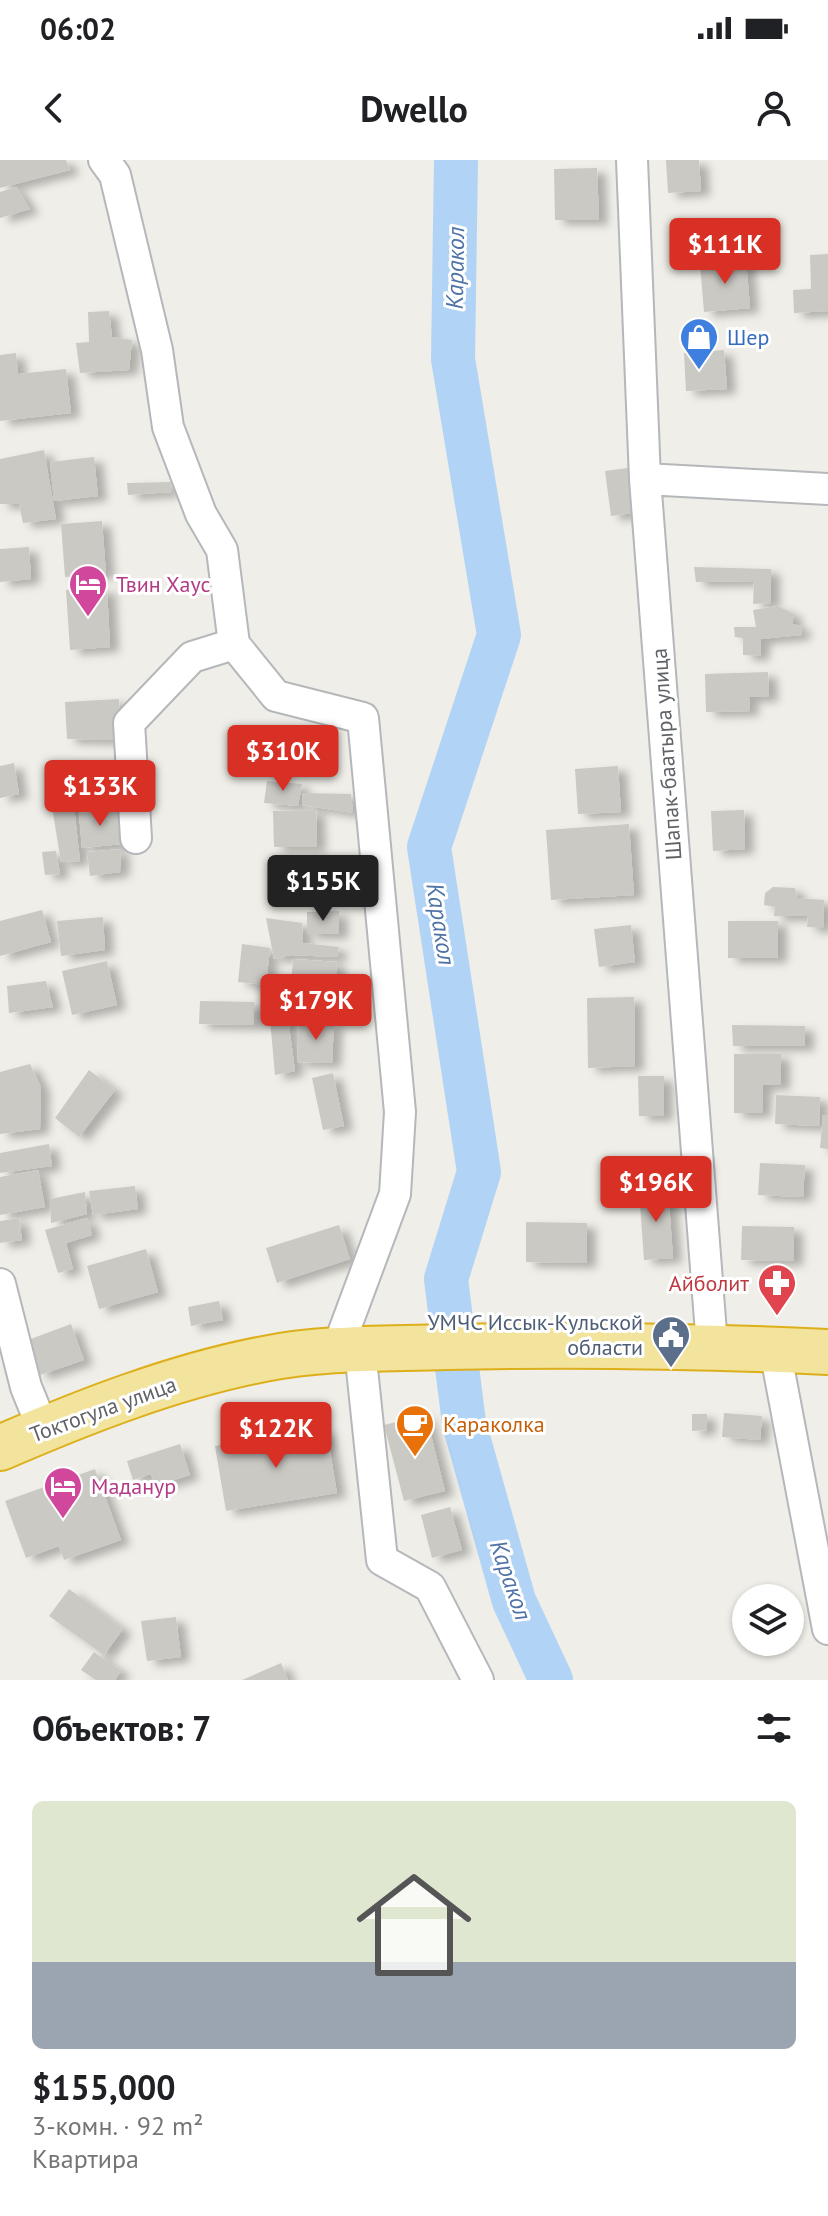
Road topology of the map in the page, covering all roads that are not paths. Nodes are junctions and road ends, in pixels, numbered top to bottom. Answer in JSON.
{"nodes":[{"id":1,"x":104,"y":160,"type":"edge"},
{"id":2,"x":632,"y":160,"type":"edge"},
{"id":3,"x":645,"y":479,"type":"junction"},
{"id":4,"x":828,"y":489,"type":"edge"},
{"id":5,"x":234,"y":644,"type":"junction"},
{"id":6,"x":136,"y":838,"type":"dead end"},
{"id":7,"x":0,"y":1284,"type":"edge"},
{"id":8,"x":712,"y":1346,"type":"junction"},
{"id":9,"x":359,"y":1350,"type":"junction"},
{"id":10,"x":775,"y":1350,"type":"junction"},
{"id":11,"x":828,"y":1352,"type":"edge"},
{"id":12,"x":43,"y":1429,"type":"junction"},
{"id":13,"x":0,"y":1448,"type":"edge"},
{"id":14,"x":828,"y":1629,"type":"edge"},
{"id":15,"x":478,"y":1680,"type":"edge"}],
"edges":[{"from":1,"to":5,"type":"street"},
{"from":2,"to":3,"type":"street","name":"Шапак-баатыра улица"},
{"from":3,"to":4,"type":"street"},
{"from":3,"to":8,"type":"street","name":"Шапак-баатыра улица"},
{"from":5,"to":6,"type":"street"},
{"from":5,"to":9,"type":"street"},
{"from":7,"to":12,"type":"street"},
{"from":8,"to":9,"type":"highway","name":"Токтогула улица"},
{"from":8,"to":10,"type":"highway","name":"Токтогула улица"},
{"from":9,"to":12,"type":"highway","name":"Токтогула улица"},
{"from":9,"to":15,"type":"street"},
{"from":10,"to":11,"type":"highway","name":"Токтогула улица"},
{"from":10,"to":14,"type":"street"},
{"from":12,"to":13,"type":"highway","name":"Токтогула улица"}]}
